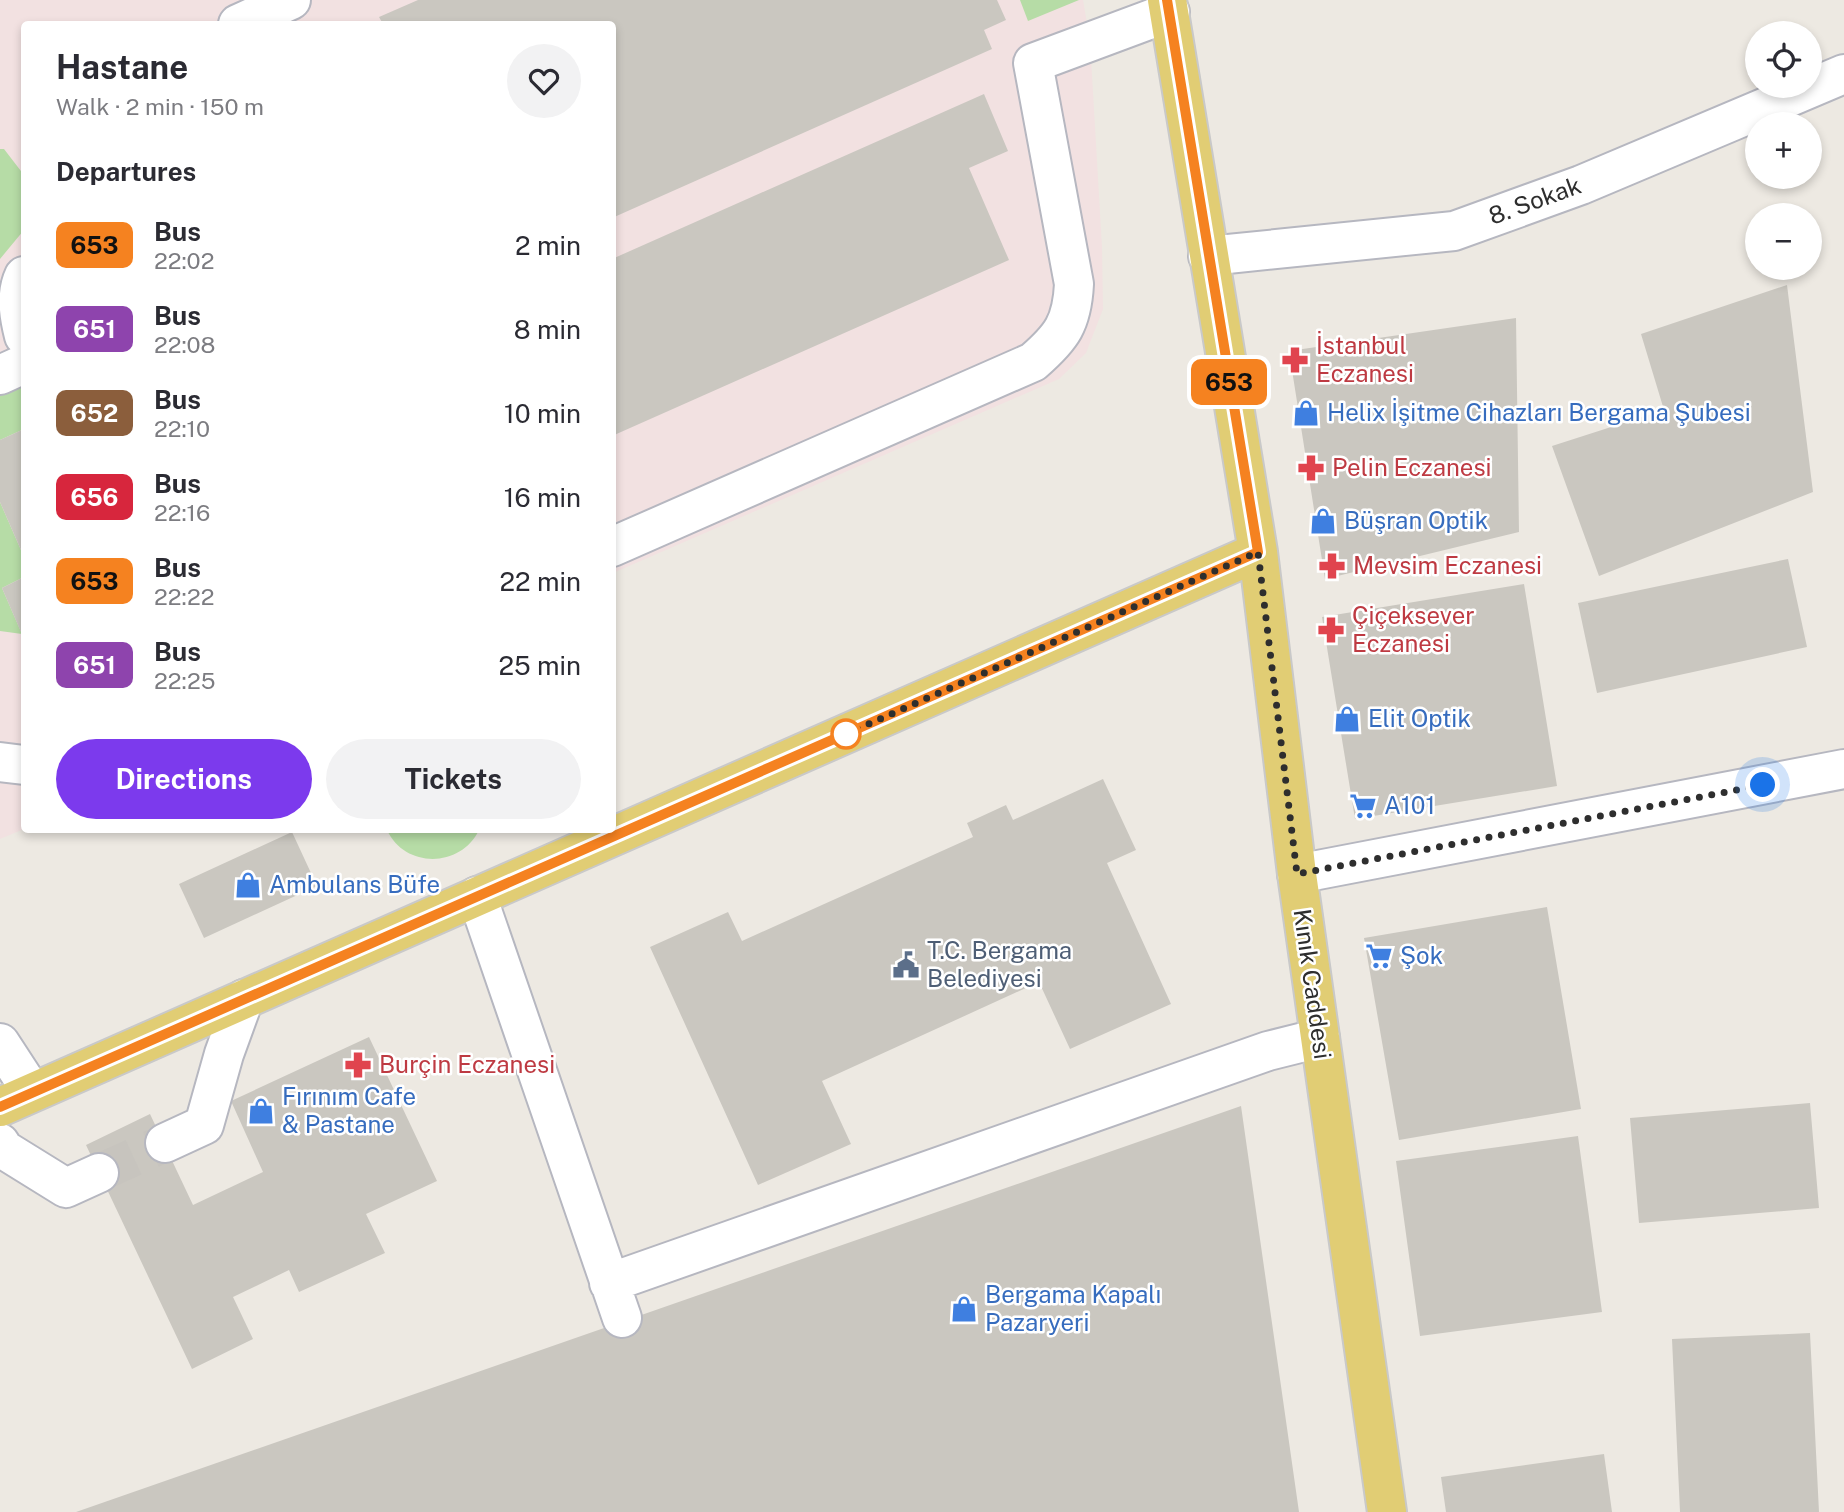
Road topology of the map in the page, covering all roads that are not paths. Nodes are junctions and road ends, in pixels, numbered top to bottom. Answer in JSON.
{"nodes":[{"id":1,"x":291,"y":0,"type":"edge"},
{"id":2,"x":1169,"y":6,"type":"edge"},
{"id":3,"x":245,"y":21,"type":"edge"},
{"id":4,"x":1844,"y":74,"type":"edge"},
{"id":5,"x":1208,"y":256,"type":"junction"},
{"id":6,"x":21,"y":365,"type":"edge"},
{"id":7,"x":0,"y":375,"type":"edge"},
{"id":8,"x":616,"y":545,"type":"edge"},
{"id":9,"x":1258,"y":552,"type":"junction"},
{"id":10,"x":0,"y":762,"type":"edge"},
{"id":11,"x":21,"y":765,"type":"edge"},
{"id":12,"x":1844,"y":769,"type":"edge"},
{"id":13,"x":1297,"y":874,"type":"junction"},
{"id":14,"x":477,"y":896,"type":"junction"},
{"id":15,"x":244,"y":999,"type":"junction"},
{"id":16,"x":1320,"y":1038,"type":"junction"},
{"id":17,"x":0,"y":1043,"type":"edge"},
{"id":18,"x":16,"y":1099,"type":"edge"},
{"id":19,"x":0,"y":1143,"type":"edge"},
{"id":20,"x":164,"y":1143,"type":"tunnel mouth"},
{"id":21,"x":99,"y":1173,"type":"tunnel mouth"},
{"id":22,"x":1387,"y":1512,"type":"edge"}],
"edges":[{"from":1,"to":3,"type":"street"},
{"from":2,"to":5,"type":"main road","name":"Kınık Caddesi"},
{"from":2,"to":8,"type":"street"},
{"from":4,"to":5,"type":"street","name":"8. Sokak"},
{"from":5,"to":9,"type":"main road","name":"Kınık Caddesi"},
{"from":6,"to":7,"type":"street"},
{"from":9,"to":13,"type":"main road","name":"Kınık Caddesi"},
{"from":9,"to":14,"type":"main road"},
{"from":10,"to":11,"type":"street"},
{"from":12,"to":13,"type":"street"},
{"from":13,"to":16,"type":"main road","name":"Kınık Caddesi"},
{"from":14,"to":15,"type":"main road"},
{"from":14,"to":16,"type":"street"},
{"from":15,"to":18,"type":"main road"},
{"from":15,"to":20,"type":"street"},
{"from":16,"to":22,"type":"main road","name":"Kınık Caddesi"},
{"from":17,"to":18,"type":"street"},
{"from":19,"to":21,"type":"street"}]}
